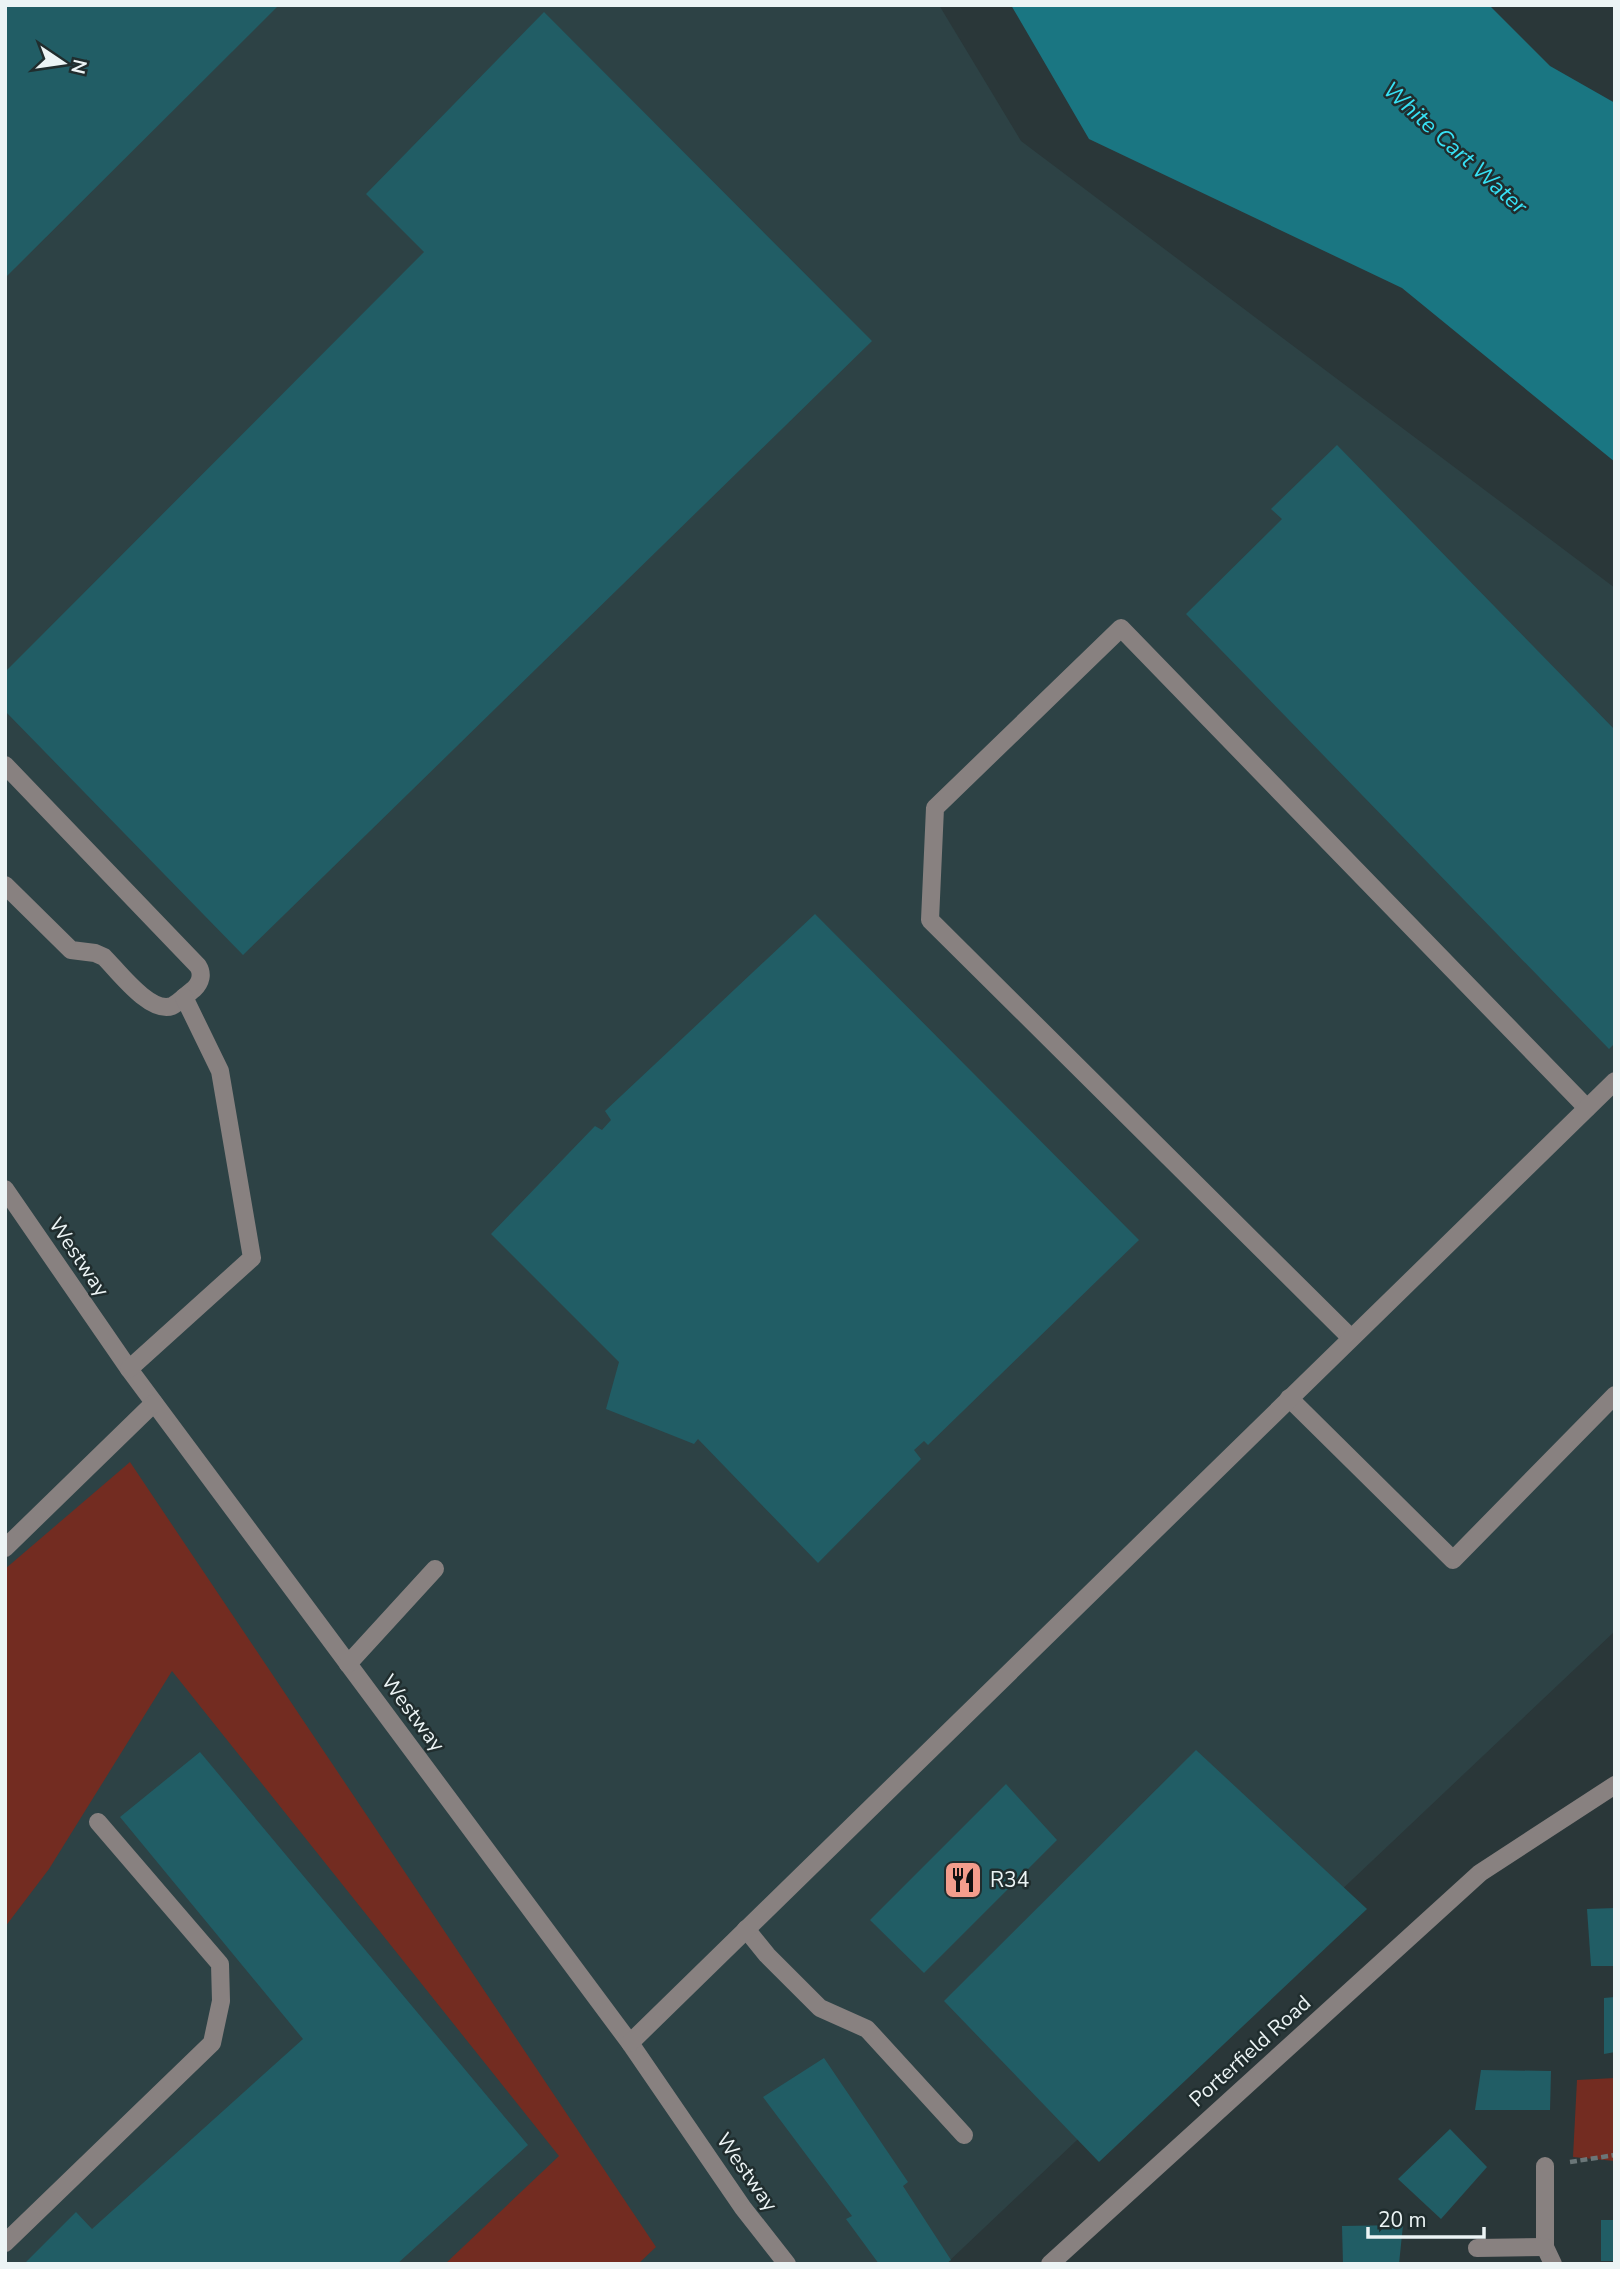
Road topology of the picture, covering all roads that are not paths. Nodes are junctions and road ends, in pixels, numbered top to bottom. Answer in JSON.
{"nodes":[{"id":1,"x":5,"y":765,"type":"edge"},
{"id":2,"x":5,"y":885,"type":"edge"},
{"id":3,"x":184,"y":996,"type":"junction"},
{"id":4,"x":1615,"y":1081,"type":"edge"},
{"id":5,"x":1587,"y":1108,"type":"junction"},
{"id":6,"x":5,"y":1189,"type":"edge"},
{"id":7,"x":1351,"y":1338,"type":"junction"},
{"id":8,"x":129,"y":1369,"type":"junction"},
{"id":9,"x":1615,"y":1395,"type":"edge"},
{"id":10,"x":1289,"y":1398,"type":"junction"},
{"id":11,"x":154,"y":1403,"type":"junction"},
{"id":12,"x":5,"y":1548,"type":"edge"},
{"id":13,"x":435,"y":1569,"type":"dead end"},
{"id":14,"x":348,"y":1664,"type":"junction"},
{"id":15,"x":1615,"y":1785,"type":"edge"},
{"id":16,"x":98,"y":1822,"type":"dead end"},
{"id":17,"x":746,"y":1929,"type":"junction"},
{"id":18,"x":630,"y":2043,"type":"junction"},
{"id":19,"x":964,"y":2135,"type":"dead end"},
{"id":20,"x":1545,"y":2166,"type":"road end"},
{"id":21,"x":5,"y":2242,"type":"edge"},
{"id":22,"x":1545,"y":2247,"type":"junction"},
{"id":23,"x":1477,"y":2248,"type":"dead end"},
{"id":24,"x":787,"y":2264,"type":"edge"},
{"id":25,"x":1050,"y":2264,"type":"edge"},
{"id":26,"x":1553,"y":2264,"type":"edge"}],
"edges":[{"from":1,"to":3,"type":"street"},
{"from":2,"to":3,"type":"street"},
{"from":3,"to":8,"type":"street"},
{"from":4,"to":5,"type":"street"},
{"from":5,"to":7,"type":"street"},
{"from":5,"to":7,"type":"street"},
{"from":6,"to":8,"type":"street","name":"Westway"},
{"from":7,"to":10,"type":"street"},
{"from":8,"to":11,"type":"street","name":"Westway"},
{"from":9,"to":10,"type":"street"},
{"from":10,"to":17,"type":"street"},
{"from":11,"to":12,"type":"street"},
{"from":11,"to":14,"type":"street","name":"Westway"},
{"from":13,"to":14,"type":"street"},
{"from":14,"to":18,"type":"street","name":"Westway"},
{"from":15,"to":25,"type":"street","name":"Porterfield Road"},
{"from":16,"to":21,"type":"street"},
{"from":17,"to":18,"type":"street"},
{"from":17,"to":19,"type":"street"},
{"from":18,"to":24,"type":"street","name":"Westway"},
{"from":20,"to":22,"type":"street"},
{"from":22,"to":23,"type":"street"},
{"from":22,"to":26,"type":"street"}]}
